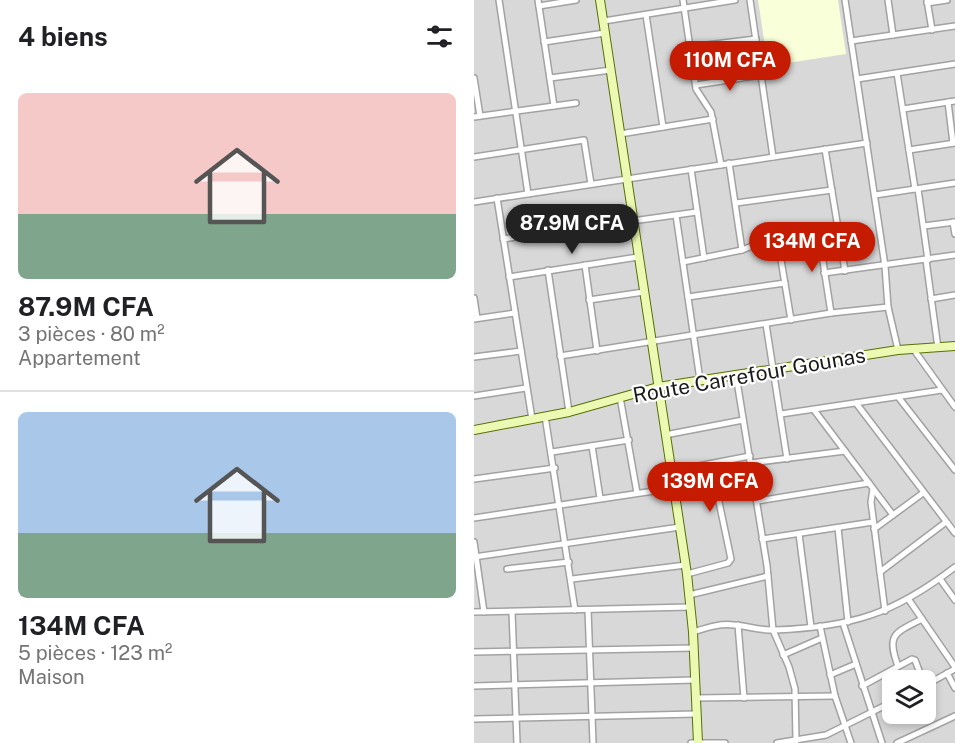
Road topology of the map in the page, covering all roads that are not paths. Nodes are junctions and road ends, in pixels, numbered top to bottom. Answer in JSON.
{"nodes":[{"id":1,"x":500,"y":0,"type":"edge"},
{"id":2,"x":576,"y":0,"type":"edge"},
{"id":3,"x":600,"y":0,"type":"edge"},
{"id":4,"x":683,"y":0,"type":"edge"},
{"id":5,"x":735,"y":0,"type":"edge"},
{"id":6,"x":750,"y":0,"type":"edge"},
{"id":7,"x":845,"y":0,"type":"edge"},
{"id":8,"x":888,"y":0,"type":"edge"},
{"id":9,"x":947,"y":0,"type":"edge"},
{"id":10,"x":927,"y":1,"type":"edge"},
{"id":11,"x":707,"y":2,"type":"edge"},
{"id":12,"x":538,"y":3,"type":"edge"},
{"id":13,"x":684,"y":8,"type":"junction"},
{"id":14,"x":646,"y":15,"type":"junction"},
{"id":15,"x":604,"y":21,"type":"junction"},
{"id":16,"x":955,"y":26,"type":"edge"},
{"id":17,"x":932,"y":30,"type":"junction"},
{"id":18,"x":605,"y":33,"type":"junction"},
{"id":19,"x":893,"y":35,"type":"junction"},
{"id":20,"x":756,"y":39,"type":"junction"},
{"id":21,"x":851,"y":41,"type":"junction"},
{"id":22,"x":544,"y":42,"type":"junction"},
{"id":23,"x":690,"y":47,"type":"junction"},
{"id":24,"x":955,"y":64,"type":"edge"},
{"id":25,"x":611,"y":70,"type":"junction"},
{"id":26,"x":897,"y":73,"type":"junction"},
{"id":27,"x":761,"y":75,"type":"junction"},
{"id":28,"x":474,"y":78,"type":"edge"},
{"id":29,"x":550,"y":78,"type":"junction"},
{"id":30,"x":857,"y":79,"type":"junction"},
{"id":31,"x":696,"y":85,"type":"junction"},
{"id":32,"x":955,"y":101,"type":"edge"},
{"id":33,"x":948,"y":102,"type":"junction"},
{"id":34,"x":576,"y":103,"type":"dead end"},
{"id":35,"x":554,"y":106,"type":"junction"},
{"id":36,"x":903,"y":109,"type":"junction"},
{"id":37,"x":516,"y":111,"type":"junction"},
{"id":38,"x":477,"y":117,"type":"edge"},
{"id":39,"x":713,"y":119,"type":"junction"},
{"id":40,"x":663,"y":127,"type":"junction"},
{"id":41,"x":620,"y":134,"type":"junction"},
{"id":42,"x":867,"y":143,"type":"junction"},
{"id":43,"x":954,"y":143,"type":"edge"},
{"id":44,"x":522,"y":149,"type":"junction"},
{"id":45,"x":825,"y":149,"type":"junction"},
{"id":46,"x":909,"y":150,"type":"junction"},
{"id":47,"x":474,"y":157,"type":"edge"},
{"id":48,"x":773,"y":157,"type":"junction"},
{"id":49,"x":729,"y":164,"type":"junction"},
{"id":50,"x":721,"y":165,"type":"junction"},
{"id":51,"x":691,"y":169,"type":"junction"},
{"id":52,"x":627,"y":179,"type":"junction"},
{"id":53,"x":955,"y":183,"type":"edge"},
{"id":54,"x":591,"y":184,"type":"junction"},
{"id":55,"x":916,"y":189,"type":"junction"},
{"id":56,"x":832,"y":190,"type":"junction"},
{"id":57,"x":528,"y":194,"type":"junction"},
{"id":58,"x":875,"y":195,"type":"junction"},
{"id":59,"x":497,"y":198,"type":"junction"},
{"id":60,"x":474,"y":202,"type":"edge"},
{"id":61,"x":736,"y":203,"type":"junction"},
{"id":62,"x":697,"y":212,"type":"junction"},
{"id":63,"x":676,"y":215,"type":"junction"},
{"id":64,"x":633,"y":220,"type":"junction"},
{"id":65,"x":954,"y":222,"type":"edge"},
{"id":66,"x":838,"y":226,"type":"junction"},
{"id":67,"x":924,"y":226,"type":"junction"},
{"id":68,"x":818,"y":229,"type":"junction"},
{"id":69,"x":955,"y":234,"type":"edge"},
{"id":70,"x":777,"y":236,"type":"junction"},
{"id":71,"x":503,"y":239,"type":"junction"},
{"id":72,"x":742,"y":250,"type":"junction"},
{"id":73,"x":955,"y":255,"type":"edge"},
{"id":74,"x":639,"y":257,"type":"junction"},
{"id":75,"x":704,"y":258,"type":"junction"},
{"id":76,"x":927,"y":260,"type":"junction"},
{"id":77,"x":683,"y":262,"type":"junction"},
{"id":78,"x":585,"y":265,"type":"junction"},
{"id":79,"x":885,"y":266,"type":"junction"},
{"id":80,"x":548,"y":270,"type":"junction"},
{"id":81,"x":845,"y":271,"type":"junction"},
{"id":82,"x":824,"y":273,"type":"junction"},
{"id":83,"x":509,"y":277,"type":"junction"},
{"id":84,"x":785,"y":282,"type":"junction"},
{"id":85,"x":644,"y":292,"type":"junction"},
{"id":86,"x":955,"y":295,"type":"edge"},
{"id":87,"x":688,"y":297,"type":"junction"},
{"id":88,"x":474,"y":298,"type":"edge"},
{"id":89,"x":931,"y":299,"type":"junction"},
{"id":90,"x":589,"y":300,"type":"junction"},
{"id":91,"x":888,"y":307,"type":"junction"},
{"id":92,"x":515,"y":313,"type":"junction"},
{"id":93,"x":831,"y":313,"type":"junction"},
{"id":94,"x":476,"y":318,"type":"edge"},
{"id":95,"x":791,"y":320,"type":"junction"},
{"id":96,"x":766,"y":324,"type":"junction"},
{"id":97,"x":693,"y":334,"type":"junction"},
{"id":98,"x":651,"y":341,"type":"junction"},
{"id":99,"x":955,"y":346,"type":"edge"},
{"id":100,"x":938,"y":348,"type":"junction"},
{"id":101,"x":898,"y":350,"type":"junction"},
{"id":102,"x":914,"y":350,"type":"junction"},
{"id":103,"x":520,"y":351,"type":"junction"},
{"id":104,"x":597,"y":351,"type":"junction"},
{"id":105,"x":560,"y":356,"type":"junction"},
{"id":106,"x":474,"y":357,"type":"edge"},
{"id":107,"x":773,"y":369,"type":"junction"},
{"id":108,"x":736,"y":375,"type":"junction"},
{"id":109,"x":700,"y":380,"type":"junction"},
{"id":110,"x":658,"y":387,"type":"junction"},
{"id":111,"x":526,"y":388,"type":"junction"},
{"id":112,"x":942,"y":390,"type":"junction"},
{"id":113,"x":474,"y":396,"type":"edge"},
{"id":114,"x":620,"y":397,"type":"junction"},
{"id":115,"x":898,"y":398,"type":"junction"},
{"id":116,"x":856,"y":404,"type":"junction"},
{"id":117,"x":955,"y":407,"type":"edge"},
{"id":118,"x":814,"y":410,"type":"junction"},
{"id":119,"x":568,"y":412,"type":"junction"},
{"id":120,"x":781,"y":414,"type":"junction"},
{"id":121,"x":545,"y":416,"type":"junction"},
{"id":122,"x":532,"y":419,"type":"junction"},
{"id":123,"x":743,"y":420,"type":"junction"},
{"id":124,"x":474,"y":430,"type":"edge"},
{"id":125,"x":665,"y":435,"type":"junction"},
{"id":126,"x":629,"y":440,"type":"junction"},
{"id":127,"x":592,"y":446,"type":"junction"},
{"id":128,"x":845,"y":451,"type":"junction"},
{"id":129,"x":552,"y":452,"type":"junction"},
{"id":130,"x":750,"y":456,"type":"junction"},
{"id":131,"x":787,"y":459,"type":"junction"},
{"id":132,"x":751,"y":463,"type":"junction"},
{"id":133,"x":711,"y":464,"type":"junction"},
{"id":134,"x":555,"y":468,"type":"junction"},
{"id":135,"x":955,"y":470,"type":"edge"},
{"id":136,"x":672,"y":471,"type":"junction"},
{"id":137,"x":474,"y":479,"type":"edge"},
{"id":138,"x":871,"y":486,"type":"junction"},
{"id":139,"x":674,"y":489,"type":"junction"},
{"id":140,"x":637,"y":493,"type":"junction"},
{"id":141,"x":923,"y":493,"type":"junction"},
{"id":142,"x":600,"y":498,"type":"junction"},
{"id":143,"x":757,"y":501,"type":"junction"},
{"id":144,"x":560,"y":504,"type":"junction"},
{"id":145,"x":893,"y":515,"type":"junction"},
{"id":146,"x":474,"y":518,"type":"edge"},
{"id":147,"x":946,"y":522,"type":"junction"},
{"id":148,"x":680,"y":526,"type":"junction"},
{"id":149,"x":873,"y":526,"type":"junction"},
{"id":150,"x":837,"y":528,"type":"junction"},
{"id":151,"x":955,"y":533,"type":"edge"},
{"id":152,"x":799,"y":534,"type":"junction"},
{"id":153,"x":762,"y":539,"type":"junction"},
{"id":154,"x":566,"y":541,"type":"junction"},
{"id":155,"x":474,"y":542,"type":"edge"},
{"id":156,"x":475,"y":557,"type":"edge"},
{"id":157,"x":569,"y":562,"type":"junction"},
{"id":158,"x":955,"y":567,"type":"edge"},
{"id":159,"x":507,"y":569,"type":"dead end"},
{"id":160,"x":686,"y":569,"type":"junction"},
{"id":161,"x":880,"y":572,"type":"junction"},
{"id":162,"x":768,"y":576,"type":"junction"},
{"id":163,"x":572,"y":579,"type":"junction"},
{"id":164,"x":940,"y":579,"type":"junction"},
{"id":165,"x":689,"y":595,"type":"junction"},
{"id":166,"x":909,"y":600,"type":"junction"},
{"id":167,"x":955,"y":600,"type":"edge"},
{"id":168,"x":690,"y":607,"type":"junction"},
{"id":169,"x":576,"y":610,"type":"junction"},
{"id":170,"x":588,"y":610,"type":"junction"},
{"id":171,"x":474,"y":612,"type":"edge"},
{"id":172,"x":484,"y":612,"type":"junction"},
{"id":173,"x":512,"y":612,"type":"junction"},
{"id":174,"x":885,"y":612,"type":"junction"},
{"id":175,"x":922,"y":619,"type":"junction"},
{"id":176,"x":846,"y":623,"type":"junction"},
{"id":177,"x":738,"y":625,"type":"junction"},
{"id":178,"x":820,"y":626,"type":"junction"},
{"id":179,"x":811,"y":627,"type":"junction"},
{"id":180,"x":773,"y":630,"type":"junction"},
{"id":181,"x":693,"y":632,"type":"junction"},
{"id":182,"x":822,"y":638,"type":"junction"},
{"id":183,"x":694,"y":648,"type":"junction"},
{"id":184,"x":514,"y":651,"type":"junction"},
{"id":185,"x":589,"y":651,"type":"junction"},
{"id":186,"x":474,"y":652,"type":"edge"},
{"id":187,"x":783,"y":655,"type":"junction"},
{"id":188,"x":855,"y":664,"type":"junction"},
{"id":189,"x":898,"y":666,"type":"junction"},
{"id":190,"x":955,"y":668,"type":"edge"},
{"id":191,"x":918,"y":670,"type":"edge"},
{"id":192,"x":947,"y":673,"type":"junction"},
{"id":193,"x":830,"y":675,"type":"junction"},
{"id":194,"x":936,"y":679,"type":"edge"},
{"id":195,"x":695,"y":680,"type":"junction"},
{"id":196,"x":590,"y":683,"type":"junction"},
{"id":197,"x":514,"y":684,"type":"junction"},
{"id":198,"x":474,"y":686,"type":"edge"},
{"id":199,"x":862,"y":686,"type":"junction"},
{"id":200,"x":955,"y":688,"type":"edge"},
{"id":201,"x":835,"y":696,"type":"junction"},
{"id":202,"x":696,"y":698,"type":"junction"},
{"id":203,"x":744,"y":698,"type":"junction"},
{"id":204,"x":796,"y":699,"type":"junction"},
{"id":205,"x":882,"y":707,"type":"edge"},
{"id":206,"x":696,"y":714,"type":"junction"},
{"id":207,"x":870,"y":714,"type":"junction"},
{"id":208,"x":592,"y":716,"type":"junction"},
{"id":209,"x":955,"y":716,"type":"edge"},
{"id":210,"x":516,"y":718,"type":"junction"},
{"id":211,"x":474,"y":719,"type":"edge"},
{"id":212,"x":845,"y":728,"type":"junction"},
{"id":213,"x":913,"y":736,"type":"junction"},
{"id":214,"x":796,"y":741,"type":"junction"},
{"id":215,"x":816,"y":741,"type":"edge"},
{"id":216,"x":517,"y":743,"type":"edge"},
{"id":217,"x":592,"y":743,"type":"edge"},
{"id":218,"x":691,"y":743,"type":"edge"},
{"id":219,"x":698,"y":743,"type":"edge"},
{"id":220,"x":725,"y":743,"type":"edge"},
{"id":221,"x":777,"y":743,"type":"edge"},
{"id":222,"x":851,"y":743,"type":"edge"},
{"id":223,"x":882,"y":743,"type":"edge"},
{"id":224,"x":897,"y":743,"type":"edge"},
{"id":225,"x":917,"y":743,"type":"edge"}],
"edges":[{"from":1,"to":37,"type":"street"},
{"from":2,"to":12,"type":"street"},
{"from":3,"to":15,"type":"main road"},
{"from":4,"to":13,"type":"street"},
{"from":5,"to":11,"type":"street"},
{"from":6,"to":20,"type":"street"},
{"from":7,"to":21,"type":"street"},
{"from":8,"to":19,"type":"street"},
{"from":9,"to":10,"type":"street"},
{"from":10,"to":17,"type":"street"},
{"from":11,"to":13,"type":"street"},
{"from":12,"to":22,"type":"street"},
{"from":13,"to":14,"type":"street"},
{"from":13,"to":23,"type":"street"},
{"from":14,"to":15,"type":"street"},
{"from":14,"to":40,"type":"street"},
{"from":15,"to":18,"type":"main road"},
{"from":16,"to":17,"type":"street"},
{"from":17,"to":19,"type":"street"},
{"from":18,"to":22,"type":"street"},
{"from":18,"to":25,"type":"main road"},
{"from":19,"to":21,"type":"street"},
{"from":20,"to":23,"type":"street"},
{"from":20,"to":27,"type":"street"},
{"from":21,"to":30,"type":"street"},
{"from":22,"to":29,"type":"street"},
{"from":23,"to":31,"type":"street"},
{"from":24,"to":26,"type":"street"},
{"from":25,"to":29,"type":"street"},
{"from":25,"to":41,"type":"main road"},
{"from":26,"to":30,"type":"street"},
{"from":26,"to":36,"type":"street"},
{"from":27,"to":31,"type":"street"},
{"from":27,"to":48,"type":"street"},
{"from":28,"to":38,"type":"street"},
{"from":29,"to":35,"type":"street"},
{"from":30,"to":42,"type":"street"},
{"from":31,"to":39,"type":"street"},
{"from":32,"to":33,"type":"street"},
{"from":33,"to":36,"type":"street"},
{"from":33,"to":43,"type":"street"},
{"from":34,"to":35,"type":"street"},
{"from":35,"to":37,"type":"street"},
{"from":36,"to":46,"type":"street"},
{"from":37,"to":38,"type":"street"},
{"from":37,"to":44,"type":"street"},
{"from":39,"to":40,"type":"street"},
{"from":39,"to":50,"type":"street"},
{"from":40,"to":41,"type":"street"},
{"from":41,"to":52,"type":"main road"},
{"from":42,"to":45,"type":"street"},
{"from":42,"to":58,"type":"street"},
{"from":43,"to":46,"type":"street"},
{"from":44,"to":47,"type":"street"},
{"from":44,"to":54,"type":"street"},
{"from":44,"to":57,"type":"street"},
{"from":45,"to":48,"type":"street"},
{"from":45,"to":56,"type":"street"},
{"from":46,"to":55,"type":"street"},
{"from":48,"to":49,"type":"street"},
{"from":49,"to":50,"type":"street"},
{"from":49,"to":61,"type":"street"},
{"from":50,"to":51,"type":"street"},
{"from":51,"to":52,"type":"street"},
{"from":51,"to":62,"type":"street"},
{"from":52,"to":54,"type":"street"},
{"from":52,"to":64,"type":"main road"},
{"from":53,"to":55,"type":"street"},
{"from":54,"to":57,"type":"street"},
{"from":55,"to":58,"type":"street"},
{"from":55,"to":67,"type":"street"},
{"from":56,"to":61,"type":"street"},
{"from":56,"to":66,"type":"street"},
{"from":57,"to":59,"type":"street"},
{"from":58,"to":79,"type":"street"},
{"from":59,"to":60,"type":"street"},
{"from":59,"to":71,"type":"street"},
{"from":61,"to":72,"type":"street"},
{"from":62,"to":63,"type":"street"},
{"from":62,"to":75,"type":"street"},
{"from":63,"to":64,"type":"street"},
{"from":63,"to":77,"type":"street"},
{"from":64,"to":71,"type":"street"},
{"from":64,"to":74,"type":"main road"},
{"from":65,"to":67,"type":"street"},
{"from":65,"to":69,"type":"street"},
{"from":66,"to":68,"type":"street"},
{"from":66,"to":81,"type":"street"},
{"from":67,"to":76,"type":"street"},
{"from":68,"to":70,"type":"street"},
{"from":68,"to":82,"type":"street"},
{"from":70,"to":72,"type":"street"},
{"from":70,"to":84,"type":"street"},
{"from":71,"to":83,"type":"street"},
{"from":72,"to":75,"type":"street"},
{"from":73,"to":76,"type":"street"},
{"from":74,"to":78,"type":"street"},
{"from":74,"to":85,"type":"main road"},
{"from":75,"to":77,"type":"street"},
{"from":76,"to":79,"type":"street"},
{"from":76,"to":89,"type":"street"},
{"from":77,"to":87,"type":"street"},
{"from":78,"to":80,"type":"street"},
{"from":78,"to":90,"type":"street"},
{"from":79,"to":81,"type":"street"},
{"from":79,"to":91,"type":"street"},
{"from":80,"to":83,"type":"street"},
{"from":80,"to":105,"type":"street"},
{"from":81,"to":82,"type":"street"},
{"from":82,"to":93,"type":"street"},
{"from":83,"to":92,"type":"street"},
{"from":84,"to":87,"type":"street"},
{"from":84,"to":95,"type":"street"},
{"from":85,"to":90,"type":"street"},
{"from":85,"to":98,"type":"main road"},
{"from":86,"to":89,"type":"street"},
{"from":87,"to":97,"type":"street"},
{"from":88,"to":94,"type":"street"},
{"from":89,"to":100,"type":"street"},
{"from":90,"to":104,"type":"street"},
{"from":91,"to":93,"type":"street"},
{"from":91,"to":101,"type":"street"},
{"from":92,"to":94,"type":"street"},
{"from":92,"to":103,"type":"street"},
{"from":93,"to":95,"type":"street"},
{"from":95,"to":96,"type":"street"},
{"from":96,"to":97,"type":"street"},
{"from":96,"to":107,"type":"street"},
{"from":97,"to":98,"type":"street"},
{"from":97,"to":109,"type":"street"},
{"from":98,"to":104,"type":"street"},
{"from":98,"to":110,"type":"main road"},
{"from":99,"to":100,"type":"main road","name":"Route Carrefour Gounas"},
{"from":100,"to":102,"type":"main road","name":"Route Carrefour Gounas"},
{"from":101,"to":102,"type":"main road","name":"Route Carrefour Gounas"},
{"from":101,"to":107,"type":"main road","name":"Route Carrefour Gounas"},
{"from":102,"to":112,"type":"street"},
{"from":103,"to":106,"type":"street"},
{"from":103,"to":111,"type":"street"},
{"from":104,"to":105,"type":"street"},
{"from":105,"to":119,"type":"street"},
{"from":107,"to":108,"type":"main road","name":"Route Carrefour Gounas"},
{"from":107,"to":120,"type":"street"},
{"from":108,"to":109,"type":"main road","name":"Route Carrefour Gounas"},
{"from":108,"to":123,"type":"street"},
{"from":109,"to":110,"type":"main road","name":"Route Carrefour Gounas"},
{"from":110,"to":114,"type":"main road","name":"Route Carrefour Gounas"},
{"from":110,"to":125,"type":"main road"},
{"from":111,"to":113,"type":"street"},
{"from":111,"to":122,"type":"street"},
{"from":112,"to":115,"type":"street"},
{"from":112,"to":117,"type":"street"},
{"from":114,"to":119,"type":"main road","name":"Route Carrefour Gounas"},
{"from":114,"to":126,"type":"street"},
{"from":115,"to":116,"type":"street"},
{"from":115,"to":135,"type":"street"},
{"from":116,"to":118,"type":"street"},
{"from":116,"to":141,"type":"street"},
{"from":118,"to":120,"type":"street"},
{"from":118,"to":128,"type":"street"},
{"from":119,"to":121,"type":"main road","name":"Route Carrefour Gounas"},
{"from":120,"to":131,"type":"street"},
{"from":121,"to":122,"type":"main road","name":"Route Carrefour Gounas"},
{"from":121,"to":129,"type":"street"},
{"from":122,"to":124,"type":"main road","name":"Route Carrefour Gounas"},
{"from":123,"to":125,"type":"street"},
{"from":123,"to":130,"type":"street"},
{"from":125,"to":136,"type":"main road"},
{"from":126,"to":127,"type":"street"},
{"from":126,"to":140,"type":"street"},
{"from":127,"to":129,"type":"street"},
{"from":127,"to":142,"type":"street"},
{"from":128,"to":131,"type":"street"},
{"from":128,"to":138,"type":"street"},
{"from":129,"to":134,"type":"street"},
{"from":130,"to":132,"type":"street"},
{"from":130,"to":133,"type":"street"},
{"from":131,"to":132,"type":"street"},
{"from":132,"to":143,"type":"street"},
{"from":133,"to":136,"type":"street"},
{"from":133,"to":160,"type":"street"},
{"from":134,"to":137,"type":"street"},
{"from":134,"to":144,"type":"street"},
{"from":136,"to":139,"type":"main road"},
{"from":138,"to":143,"type":"street"},
{"from":138,"to":145,"type":"street"},
{"from":138,"to":149,"type":"street"},
{"from":139,"to":140,"type":"street"},
{"from":139,"to":148,"type":"main road"},
{"from":140,"to":142,"type":"street"},
{"from":141,"to":145,"type":"street"},
{"from":141,"to":147,"type":"street"},
{"from":142,"to":144,"type":"street"},
{"from":143,"to":153,"type":"street"},
{"from":144,"to":146,"type":"street"},
{"from":144,"to":154,"type":"street"},
{"from":145,"to":149,"type":"street"},
{"from":147,"to":151,"type":"street"},
{"from":147,"to":161,"type":"street"},
{"from":148,"to":154,"type":"street"},
{"from":148,"to":160,"type":"main road"},
{"from":149,"to":150,"type":"street"},
{"from":149,"to":161,"type":"street"},
{"from":150,"to":152,"type":"street"},
{"from":150,"to":176,"type":"street"},
{"from":152,"to":153,"type":"street"},
{"from":152,"to":179,"type":"street"},
{"from":153,"to":162,"type":"street"},
{"from":154,"to":156,"type":"street"},
{"from":154,"to":157,"type":"street"},
{"from":155,"to":156,"type":"street"},
{"from":156,"to":172,"type":"street"},
{"from":157,"to":159,"type":"street"},
{"from":157,"to":163,"type":"street"},
{"from":158,"to":164,"type":"street"},
{"from":160,"to":163,"type":"street"},
{"from":160,"to":165,"type":"main road"},
{"from":161,"to":174,"type":"street"},
{"from":162,"to":165,"type":"street"},
{"from":162,"to":180,"type":"street"},
{"from":163,"to":169,"type":"street"},
{"from":164,"to":166,"type":"street"},
{"from":164,"to":167,"type":"street"},
{"from":165,"to":168,"type":"main road"},
{"from":166,"to":174,"type":"street"},
{"from":166,"to":175,"type":"street"},
{"from":168,"to":170,"type":"street"},
{"from":168,"to":181,"type":"main road"},
{"from":169,"to":170,"type":"street"},
{"from":169,"to":173,"type":"street"},
{"from":170,"to":185,"type":"street"},
{"from":171,"to":172,"type":"street"},
{"from":172,"to":173,"type":"street"},
{"from":173,"to":184,"type":"street"},
{"from":174,"to":176,"type":"street"},
{"from":175,"to":189,"type":"street"},
{"from":175,"to":190,"type":"street"},
{"from":176,"to":178,"type":"street"},
{"from":176,"to":188,"type":"street"},
{"from":177,"to":180,"type":"street"},
{"from":177,"to":181,"type":"street"},
{"from":177,"to":203,"type":"street"},
{"from":178,"to":179,"type":"street"},
{"from":178,"to":182,"type":"street"},
{"from":179,"to":180,"type":"street"},
{"from":180,"to":187,"type":"street"},
{"from":181,"to":183,"type":"main road"},
{"from":182,"to":187,"type":"street"},
{"from":182,"to":193,"type":"street"},
{"from":183,"to":185,"type":"street"},
{"from":183,"to":195,"type":"main road"},
{"from":184,"to":185,"type":"street"},
{"from":184,"to":186,"type":"street"},
{"from":184,"to":197,"type":"street"},
{"from":185,"to":196,"type":"street"},
{"from":187,"to":204,"type":"street"},
{"from":188,"to":193,"type":"street"},
{"from":188,"to":199,"type":"street"},
{"from":189,"to":191,"type":"street"},
{"from":189,"to":199,"type":"street"},
{"from":190,"to":192,"type":"street"},
{"from":192,"to":194,"type":"street"},
{"from":192,"to":200,"type":"street"},
{"from":193,"to":201,"type":"street"},
{"from":195,"to":196,"type":"street"},
{"from":195,"to":202,"type":"main road"},
{"from":196,"to":197,"type":"street"},
{"from":196,"to":208,"type":"street"},
{"from":197,"to":198,"type":"street"},
{"from":197,"to":210,"type":"street"},
{"from":199,"to":207,"type":"street"},
{"from":201,"to":204,"type":"street"},
{"from":201,"to":212,"type":"street"},
{"from":202,"to":203,"type":"street"},
{"from":202,"to":206,"type":"main road"},
{"from":203,"to":204,"type":"street"},
{"from":204,"to":214,"type":"street"},
{"from":205,"to":207,"type":"street"},
{"from":206,"to":208,"type":"street"},
{"from":206,"to":219,"type":"main road"},
{"from":207,"to":212,"type":"street"},
{"from":207,"to":223,"type":"street"},
{"from":208,"to":210,"type":"street"},
{"from":208,"to":217,"type":"street"},
{"from":209,"to":213,"type":"street"},
{"from":210,"to":211,"type":"street"},
{"from":210,"to":216,"type":"street"},
{"from":212,"to":215,"type":"street"},
{"from":212,"to":222,"type":"street"},
{"from":213,"to":224,"type":"street"},
{"from":213,"to":225,"type":"street"},
{"from":214,"to":215,"type":"street"},
{"from":214,"to":221,"type":"street"},
{"from":218,"to":219,"type":"street"},
{"from":219,"to":220,"type":"street"}]}
